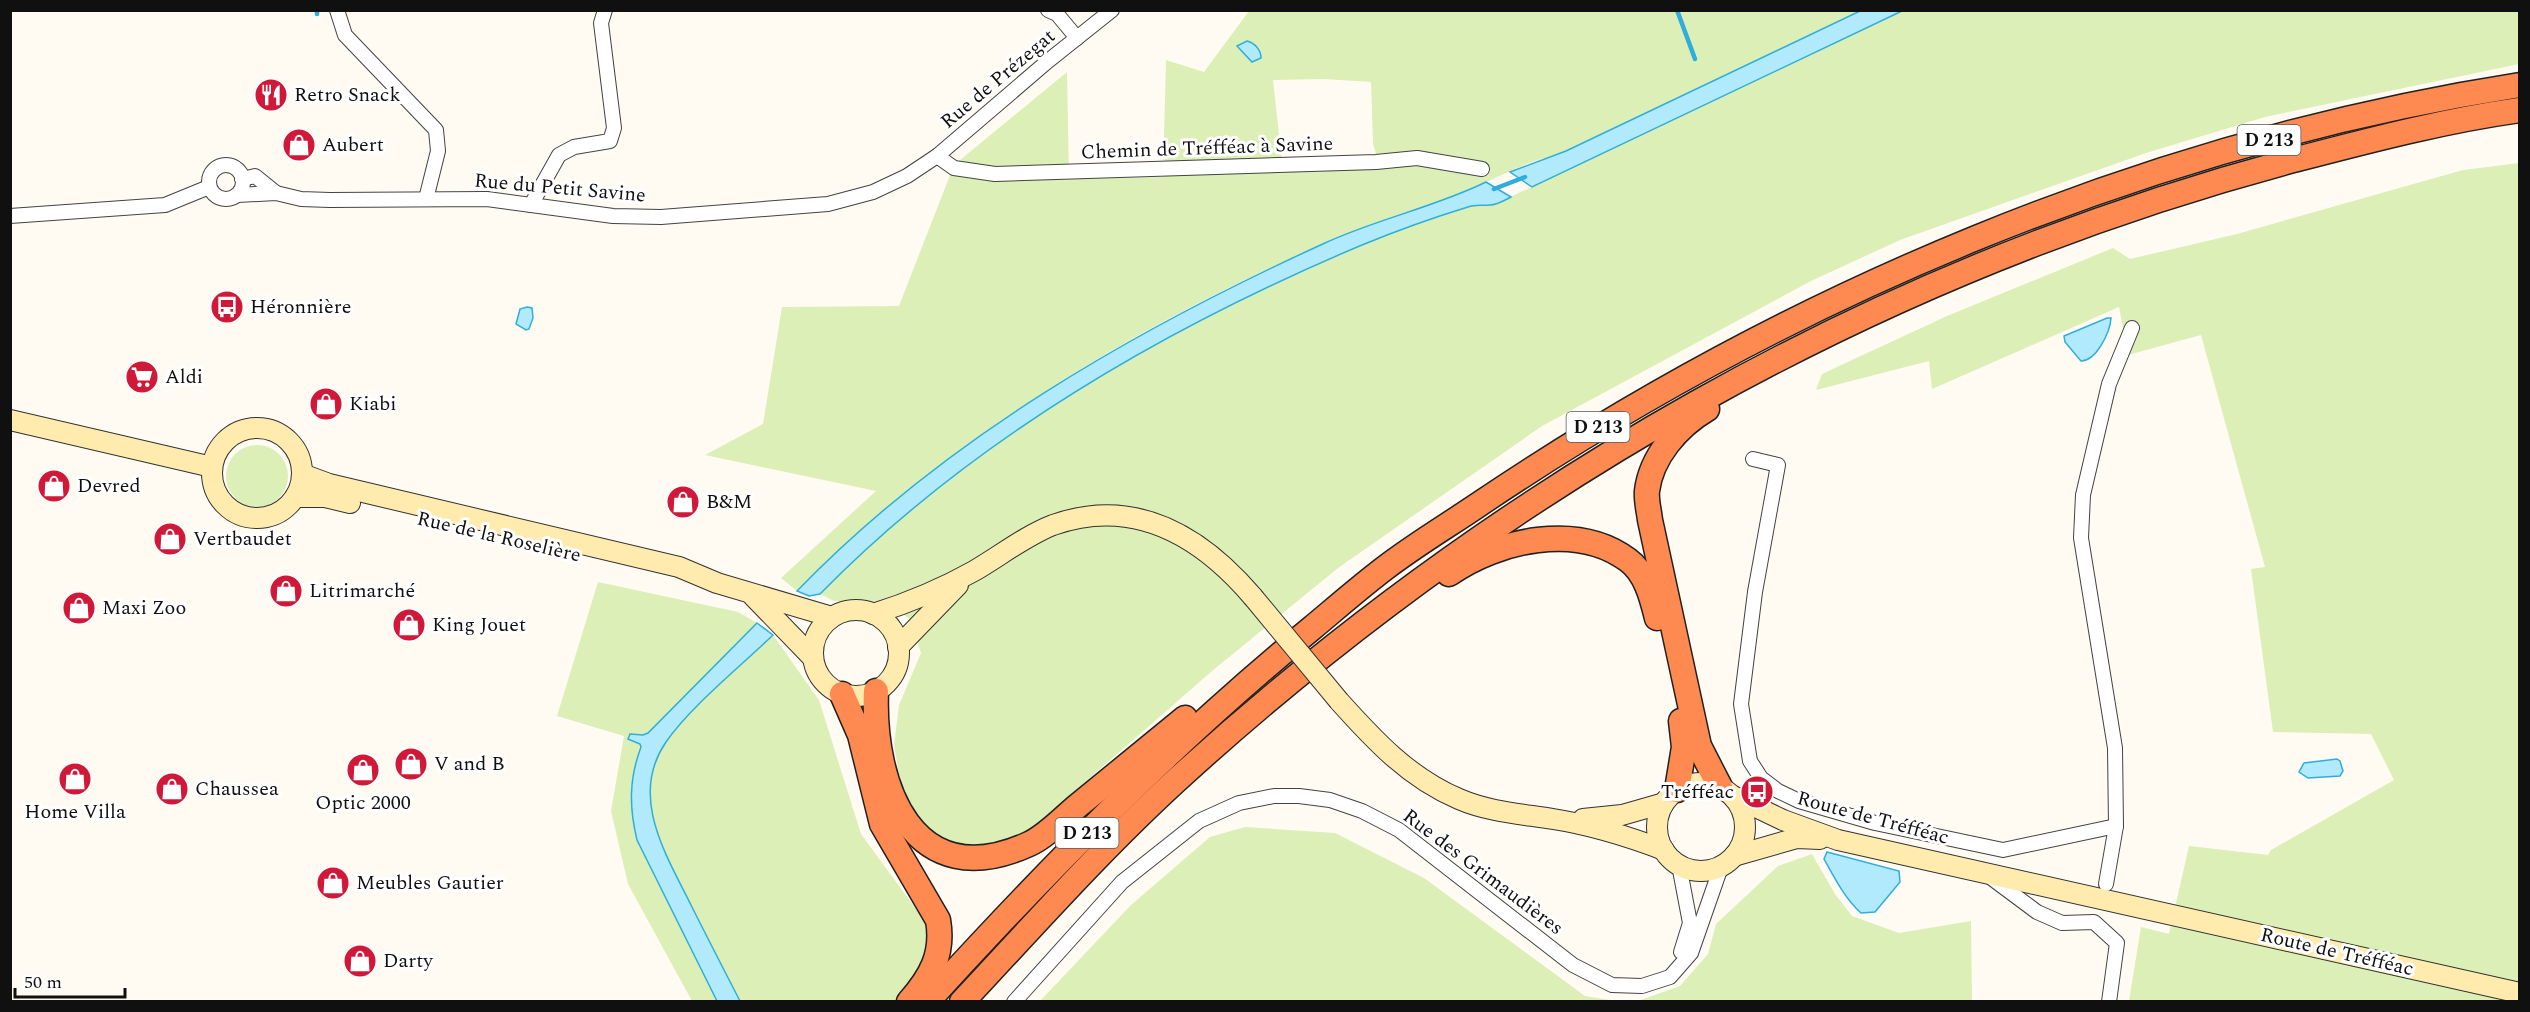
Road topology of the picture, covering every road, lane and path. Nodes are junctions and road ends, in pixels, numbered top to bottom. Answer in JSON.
{"nodes":[{"id":1,"x":337,"y":10,"type":"edge"},
{"id":2,"x":605,"y":10,"type":"edge"},
{"id":3,"x":1048,"y":10,"type":"edge"},
{"id":4,"x":1112,"y":10,"type":"edge"},
{"id":5,"x":1077,"y":38,"type":"junction"},
{"id":6,"x":2520,"y":85,"type":"edge"},
{"id":7,"x":2520,"y":110,"type":"edge"},
{"id":8,"x":937,"y":156,"type":"junction"},
{"id":9,"x":1482,"y":169,"type":"dead end"},
{"id":10,"x":242,"y":179,"type":"junction"},
{"id":11,"x":209,"y":187,"type":"junction"},
{"id":12,"x":276,"y":193,"type":"junction"},
{"id":13,"x":237,"y":195,"type":"junction"},
{"id":14,"x":426,"y":199,"type":"junction"},
{"id":15,"x":531,"y":205,"type":"junction"},
{"id":16,"x":10,"y":216,"type":"edge"},
{"id":17,"x":2132,"y":328,"type":"dead end"},
{"id":18,"x":1834,"y":330,"type":"junction"},
{"id":19,"x":10,"y":420,"type":"edge"},
{"id":20,"x":1753,"y":459,"type":"dead end"},
{"id":21,"x":212,"y":467,"type":"junction"},
{"id":22,"x":302,"y":474,"type":"junction"},
{"id":23,"x":295,"y":497,"type":"junction"},
{"id":24,"x":973,"y":571,"type":"junction"},
{"id":25,"x":702,"y":578,"type":"junction"},
{"id":26,"x":751,"y":594,"type":"junction"},
{"id":27,"x":873,"y":614,"type":"junction"},
{"id":28,"x":832,"y":617,"type":"junction"},
{"id":29,"x":1368,"y":618,"type":"junction"},
{"id":30,"x":898,"y":647,"type":"junction"},
{"id":31,"x":813,"y":658,"type":"junction"},
{"id":32,"x":1257,"y":674,"type":"junction"},
{"id":33,"x":876,"y":692,"type":"junction"},
{"id":34,"x":842,"y":694,"type":"junction"},
{"id":35,"x":1726,"y":792,"type":"junction"},
{"id":36,"x":1671,"y":797,"type":"junction"},
{"id":37,"x":1553,"y":819,"type":"junction"},
{"id":38,"x":2116,"y":826,"type":"junction"},
{"id":39,"x":1936,"y":836,"type":"junction"},
{"id":40,"x":1838,"y":840,"type":"junction"},
{"id":41,"x":1664,"y":850,"type":"junction"},
{"id":42,"x":1727,"y":861,"type":"junction"},
{"id":43,"x":1934,"y":861,"type":"junction"},
{"id":44,"x":1679,"y":865,"type":"junction"},
{"id":45,"x":1987,"y":874,"type":"junction"},
{"id":46,"x":2106,"y":884,"type":"dead end"},
{"id":47,"x":1642,"y":986,"type":"junction"},
{"id":48,"x":2520,"y":993,"type":"edge"},
{"id":49,"x":909,"y":1002,"type":"edge"},
{"id":50,"x":927,"y":1002,"type":"edge"},
{"id":51,"x":962,"y":1002,"type":"edge"},
{"id":52,"x":1014,"y":1002,"type":"edge"},
{"id":53,"x":2109,"y":1002,"type":"edge"}],
"edges":[{"from":1,"to":14,"type":"street"},
{"from":2,"to":15,"type":"street"},
{"from":3,"to":5,"type":"street"},
{"from":4,"to":5,"type":"street","name":"Rue de Prézegat"},
{"from":5,"to":8,"type":"street","name":"Rue de Prézegat"},
{"from":6,"to":32,"type":"highway","number":"D 213"},
{"from":7,"to":18,"type":"highway","number":"D 213"},
{"from":8,"to":9,"type":"street","name":"Chemin de Tréfféac à Savine"},
{"from":8,"to":15,"type":"street","name":"Rue du Petit Savine"},
{"from":10,"to":11,"type":"street","name":"Rue du Petit Savine"},
{"from":10,"to":12,"type":"street","name":"Rue du Petit Savine"},
{"from":10,"to":13,"type":"street"},
{"from":11,"to":13,"type":"street","name":"Rue du Petit Savine"},
{"from":11,"to":16,"type":"street"},
{"from":12,"to":13,"type":"street","name":"Rue du Petit Savine"},
{"from":12,"to":14,"type":"street","name":"Rue du Petit Savine"},
{"from":14,"to":15,"type":"street","name":"Rue du Petit Savine"},
{"from":17,"to":38,"type":"street"},
{"from":18,"to":29,"type":"highway","number":"D 213"},
{"from":18,"to":35,"type":"highway"},
{"from":19,"to":21,"type":"street"},
{"from":20,"to":39,"type":"street","name":"Route de Tréfféac"},
{"from":21,"to":22,"type":"street"},
{"from":21,"to":23,"type":"street"},
{"from":22,"to":23,"type":"street"},
{"from":22,"to":25,"type":"street","name":"Rue de la Roselière"},
{"from":23,"to":25,"type":"street","name":"Rue de la Roselière"},
{"from":24,"to":27,"type":"street"},
{"from":24,"to":30,"type":"street"},
{"from":24,"to":37,"type":"street","bridge":true},
{"from":25,"to":26,"type":"street","name":"Rue de la Roselière"},
{"from":26,"to":28,"type":"street","name":"Rue de la Roselière"},
{"from":26,"to":31,"type":"street","name":"Rue de la Roselière"},
{"from":27,"to":28,"type":"street"},
{"from":27,"to":30,"type":"street"},
{"from":28,"to":31,"type":"street"},
{"from":29,"to":36,"type":"highway"},
{"from":29,"to":51,"type":"highway","number":"D 213"},
{"from":30,"to":33,"type":"street"},
{"from":31,"to":34,"type":"street"},
{"from":32,"to":33,"type":"highway"},
{"from":32,"to":50,"type":"highway","number":"D 213"},
{"from":33,"to":34,"type":"street"},
{"from":34,"to":49,"type":"highway"},
{"from":35,"to":36,"type":"street"},
{"from":35,"to":40,"type":"street","name":"Route de Tréfféac"},
{"from":35,"to":42,"type":"street"},
{"from":36,"to":37,"type":"street"},
{"from":36,"to":41,"type":"street"},
{"from":37,"to":41,"type":"street"},
{"from":38,"to":39,"type":"street","name":"Route de Tréfféac"},
{"from":38,"to":46,"type":"street"},
{"from":39,"to":43,"type":"street"},
{"from":40,"to":42,"type":"street","name":"Route de Tréfféac"},
{"from":40,"to":43,"type":"street","name":"Route de Tréfféac"},
{"from":41,"to":44,"type":"street"},
{"from":42,"to":44,"type":"street"},
{"from":42,"to":47,"type":"street"},
{"from":43,"to":45,"type":"street","name":"Route de Tréfféac"},
{"from":44,"to":47,"type":"street"},
{"from":45,"to":48,"type":"street","name":"Route de Tréfféac"},
{"from":45,"to":53,"type":"street"},
{"from":47,"to":52,"type":"street","name":"Rue des Grimaudières"}]}
